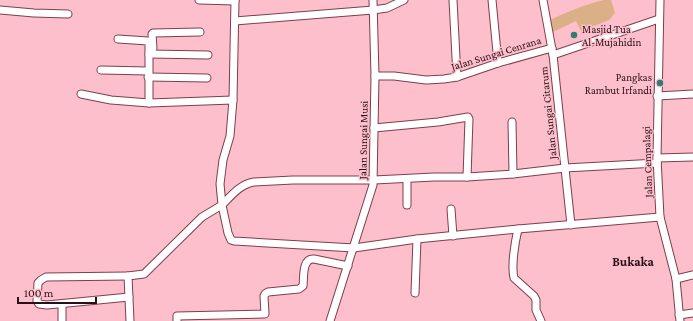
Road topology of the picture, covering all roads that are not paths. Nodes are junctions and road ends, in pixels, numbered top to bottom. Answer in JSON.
{"nodes":[{"id":1,"x":199,"y":0,"type":"edge"},
{"id":2,"x":235,"y":0,"type":"edge"},
{"id":3,"x":373,"y":0,"type":"edge"},
{"id":4,"x":404,"y":0,"type":"edge"},
{"id":5,"x":453,"y":0,"type":"edge"},
{"id":6,"x":492,"y":0,"type":"edge"},
{"id":7,"x":543,"y":0,"type":"edge"},
{"id":8,"x":660,"y":0,"type":"edge"},
{"id":9,"x":0,"y":10,"type":"edge"},
{"id":10,"x":373,"y":10,"type":"junction"},
{"id":11,"x":68,"y":14,"type":"dead end"},
{"id":12,"x":659,"y":18,"type":"junction"},
{"id":13,"x":235,"y":21,"type":"junction"},
{"id":14,"x":200,"y":32,"type":"dead end"},
{"id":15,"x":118,"y":39,"type":"dead end"},
{"id":16,"x":552,"y":52,"type":"junction"},
{"id":17,"x":151,"y":54,"type":"junction"},
{"id":18,"x":208,"y":55,"type":"dead end"},
{"id":19,"x":498,"y":63,"type":"junction"},
{"id":20,"x":101,"y":70,"type":"dead end"},
{"id":21,"x":148,"y":74,"type":"junction"},
{"id":22,"x":375,"y":76,"type":"junction"},
{"id":23,"x":456,"y":77,"type":"junction"},
{"id":24,"x":207,"y":78,"type":"dead end"},
{"id":25,"x":81,"y":94,"type":"dead end"},
{"id":26,"x":693,"y":94,"type":"edge"},
{"id":27,"x":657,"y":96,"type":"junction"},
{"id":28,"x":233,"y":100,"type":"junction"},
{"id":29,"x":149,"y":103,"type":"junction"},
{"id":30,"x":512,"y":122,"type":"dead end"},
{"id":31,"x":374,"y":128,"type":"junction"},
{"id":32,"x":693,"y":157,"type":"edge"},
{"id":33,"x":657,"y":160,"type":"junction"},
{"id":34,"x":565,"y":168,"type":"junction"},
{"id":35,"x":513,"y":174,"type":"junction"},
{"id":36,"x":467,"y":176,"type":"junction"},
{"id":37,"x":407,"y":179,"type":"junction"},
{"id":38,"x":374,"y":180,"type":"junction"},
{"id":39,"x":222,"y":205,"type":"junction"},
{"id":40,"x":407,"y":205,"type":"dead end"},
{"id":41,"x":451,"y":209,"type":"dead end"},
{"id":42,"x":660,"y":217,"type":"junction"},
{"id":43,"x":571,"y":225,"type":"junction"},
{"id":44,"x":518,"y":229,"type":"junction"},
{"id":45,"x":453,"y":236,"type":"junction"},
{"id":46,"x":418,"y":239,"type":"junction"},
{"id":47,"x":354,"y":248,"type":"junction"},
{"id":48,"x":348,"y":266,"type":"junction"},
{"id":49,"x":128,"y":276,"type":"junction"},
{"id":50,"x":693,"y":276,"type":"edge"},
{"id":51,"x":676,"y":279,"type":"junction"},
{"id":52,"x":416,"y":293,"type":"dead end"},
{"id":53,"x":129,"y":297,"type":"junction"},
{"id":54,"x":62,"y":304,"type":"junction"},
{"id":55,"x":693,"y":313,"type":"edge"},
{"id":56,"x":680,"y":318,"type":"edge"},
{"id":57,"x":62,"y":321,"type":"edge"},
{"id":58,"x":130,"y":321,"type":"edge"},
{"id":59,"x":177,"y":321,"type":"edge"},
{"id":60,"x":330,"y":321,"type":"edge"},
{"id":61,"x":541,"y":321,"type":"edge"}],
"edges":[{"from":1,"to":2,"type":"street"},
{"from":2,"to":13,"type":"street"},
{"from":3,"to":10,"type":"street","name":"Jalan Sungai Musi"},
{"from":4,"to":10,"type":"street"},
{"from":5,"to":23,"type":"street"},
{"from":6,"to":19,"type":"street"},
{"from":7,"to":16,"type":"street","name":"Jalan Sungai Citarum"},
{"from":8,"to":12,"type":"street","name":"Jalan Cempalagi"},
{"from":9,"to":11,"type":"street"},
{"from":10,"to":13,"type":"street"},
{"from":10,"to":22,"type":"street","name":"Jalan Sungai Musi"},
{"from":12,"to":16,"type":"street","name":"Jalan Sungai Cenrana"},
{"from":12,"to":27,"type":"street","name":"Jalan Cempalagi"},
{"from":13,"to":28,"type":"street"},
{"from":14,"to":17,"type":"street"},
{"from":15,"to":17,"type":"street"},
{"from":16,"to":19,"type":"street","name":"Jalan Sungai Cenrana"},
{"from":16,"to":34,"type":"street","name":"Jalan Sungai Citarum"},
{"from":17,"to":18,"type":"street"},
{"from":17,"to":21,"type":"street"},
{"from":19,"to":23,"type":"street","name":"Jalan Sungai Cenrana"},
{"from":20,"to":21,"type":"street"},
{"from":21,"to":24,"type":"street"},
{"from":21,"to":29,"type":"street"},
{"from":22,"to":23,"type":"street","name":"Jalan Sungai Cenrana"},
{"from":22,"to":31,"type":"street","name":"Jalan Sungai Musi"},
{"from":25,"to":29,"type":"street"},
{"from":26,"to":27,"type":"street"},
{"from":27,"to":33,"type":"street","name":"Jalan Cempalagi"},
{"from":28,"to":29,"type":"street"},
{"from":28,"to":39,"type":"street"},
{"from":30,"to":35,"type":"street"},
{"from":31,"to":36,"type":"street"},
{"from":31,"to":38,"type":"street","name":"Jalan Sungai Musi"},
{"from":32,"to":33,"type":"street"},
{"from":33,"to":34,"type":"street"},
{"from":33,"to":42,"type":"street","name":"Jalan Cempalagi"},
{"from":34,"to":35,"type":"street"},
{"from":34,"to":43,"type":"street","name":"Jalan Sungai Citarum"},
{"from":35,"to":36,"type":"street"},
{"from":36,"to":37,"type":"street"},
{"from":37,"to":38,"type":"street"},
{"from":37,"to":40,"type":"street"},
{"from":38,"to":39,"type":"street"},
{"from":38,"to":47,"type":"street","name":"Jalan Sungai Musi"},
{"from":39,"to":47,"type":"street"},
{"from":39,"to":49,"type":"street"},
{"from":41,"to":45,"type":"street"},
{"from":42,"to":43,"type":"street"},
{"from":42,"to":51,"type":"street","name":"Jalan Cempalagi"},
{"from":43,"to":44,"type":"street"},
{"from":44,"to":45,"type":"street"},
{"from":44,"to":61,"type":"street"},
{"from":45,"to":46,"type":"street"},
{"from":46,"to":47,"type":"street"},
{"from":46,"to":52,"type":"street"},
{"from":47,"to":48,"type":"street","name":"Jalan Sungai Musi"},
{"from":48,"to":59,"type":"street"},
{"from":48,"to":60,"type":"street","name":"Jalan Sungai Musi"},
{"from":49,"to":53,"type":"street"},
{"from":49,"to":54,"type":"street"},
{"from":50,"to":51,"type":"street"},
{"from":51,"to":56,"type":"street","name":"Jalan Cempalagi"},
{"from":53,"to":54,"type":"street"},
{"from":53,"to":58,"type":"street"},
{"from":54,"to":57,"type":"street"},
{"from":55,"to":56,"type":"street"}]}
